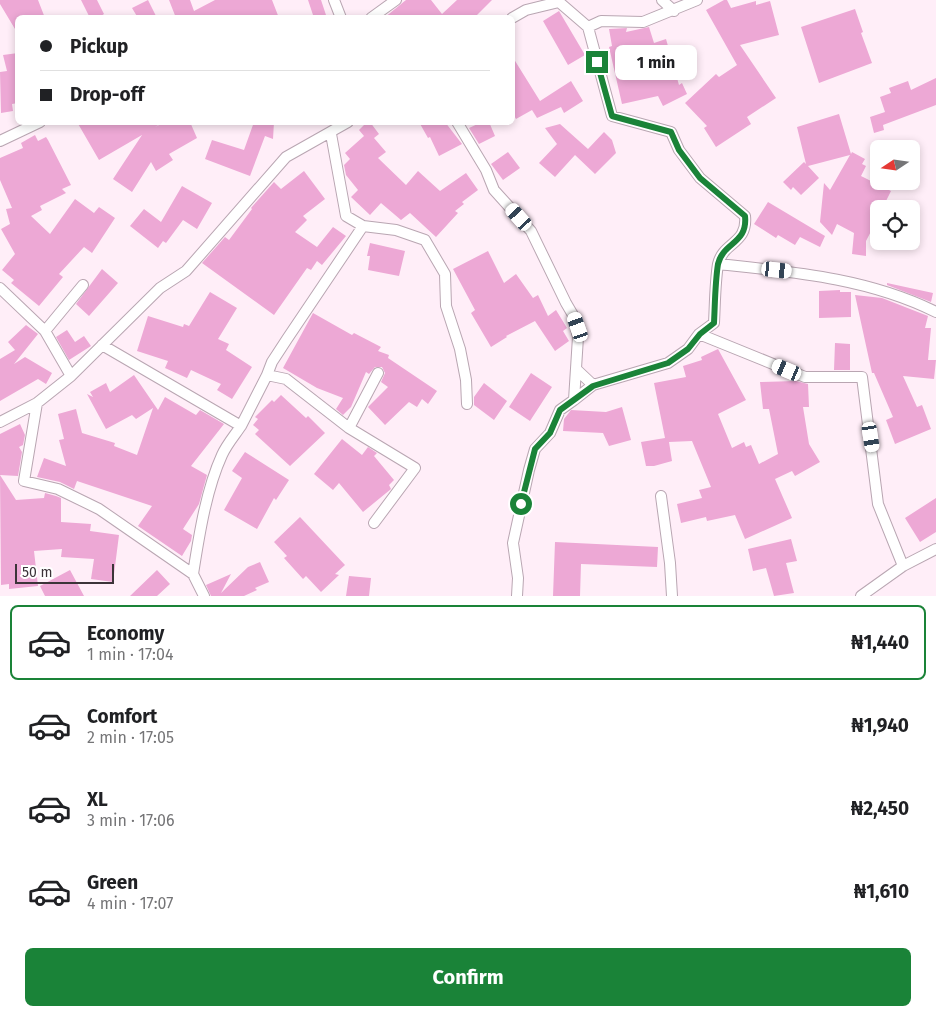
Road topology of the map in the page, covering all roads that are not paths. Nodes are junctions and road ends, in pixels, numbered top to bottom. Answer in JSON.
{"nodes":[{"id":1,"x":334,"y":0,"type":"edge"},
{"id":2,"x":396,"y":0,"type":"edge"},
{"id":3,"x":662,"y":0,"type":"edge"},
{"id":4,"x":697,"y":0,"type":"edge"},
{"id":5,"x":674,"y":11,"type":"junction"},
{"id":6,"x":340,"y":15,"type":"edge"},
{"id":7,"x":376,"y":15,"type":"edge"},
{"id":8,"x":515,"y":16,"type":"edge"},
{"id":9,"x":588,"y":27,"type":"junction"},
{"id":10,"x":34,"y":125,"type":"edge"},
{"id":11,"x":344,"y":125,"type":"edge"},
{"id":12,"x":459,"y":125,"type":"edge"},
{"id":13,"x":331,"y":134,"type":"junction"},
{"id":14,"x":0,"y":142,"type":"edge"},
{"id":15,"x":363,"y":226,"type":"junction"},
{"id":16,"x":718,"y":264,"type":"junction"},
{"id":17,"x":83,"y":285,"type":"dead end"},
{"id":18,"x":0,"y":288,"type":"edge"},
{"id":19,"x":936,"y":312,"type":"edge"},
{"id":20,"x":45,"y":331,"type":"junction"},
{"id":21,"x":700,"y":334,"type":"junction"},
{"id":22,"x":102,"y":345,"type":"junction"},
{"id":23,"x":576,"y":369,"type":"junction"},
{"id":24,"x":378,"y":373,"type":"dead end"},
{"id":25,"x":267,"y":375,"type":"junction"},
{"id":26,"x":71,"y":376,"type":"junction"},
{"id":27,"x":593,"y":386,"type":"junction"},
{"id":28,"x":574,"y":400,"type":"junction"},
{"id":29,"x":37,"y":403,"type":"junction"},
{"id":30,"x":466,"y":404,"type":"dead end"},
{"id":31,"x":0,"y":422,"type":"edge"},
{"id":32,"x":241,"y":426,"type":"junction"},
{"id":33,"x":349,"y":428,"type":"junction"},
{"id":34,"x":661,"y":496,"type":"dead end"},
{"id":35,"x":374,"y":523,"type":"dead end"},
{"id":36,"x":936,"y":549,"type":"edge"},
{"id":37,"x":903,"y":566,"type":"junction"},
{"id":38,"x":193,"y":574,"type":"junction"},
{"id":39,"x":204,"y":596,"type":"edge"},
{"id":40,"x":517,"y":596,"type":"edge"},
{"id":41,"x":672,"y":596,"type":"edge"},
{"id":42,"x":861,"y":596,"type":"edge"}],
"edges":[{"from":1,"to":6,"type":"street"},
{"from":2,"to":7,"type":"street"},
{"from":3,"to":5,"type":"street"},
{"from":4,"to":5,"type":"street"},
{"from":5,"to":9,"type":"street"},
{"from":8,"to":9,"type":"street"},
{"from":9,"to":16,"type":"street"},
{"from":10,"to":14,"type":"street"},
{"from":11,"to":13,"type":"street"},
{"from":12,"to":23,"type":"street"},
{"from":13,"to":15,"type":"street"},
{"from":13,"to":22,"type":"street"},
{"from":15,"to":25,"type":"street"},
{"from":15,"to":30,"type":"street"},
{"from":16,"to":19,"type":"street"},
{"from":16,"to":21,"type":"street"},
{"from":17,"to":20,"type":"street"},
{"from":18,"to":20,"type":"street"},
{"from":20,"to":26,"type":"street"},
{"from":21,"to":27,"type":"street"},
{"from":21,"to":37,"type":"street"},
{"from":22,"to":26,"type":"street"},
{"from":22,"to":32,"type":"street"},
{"from":23,"to":27,"type":"street"},
{"from":23,"to":28,"type":"street"},
{"from":24,"to":33,"type":"street"},
{"from":25,"to":32,"type":"street"},
{"from":25,"to":33,"type":"street"},
{"from":26,"to":29,"type":"street"},
{"from":27,"to":28,"type":"street"},
{"from":28,"to":40,"type":"street"},
{"from":29,"to":31,"type":"street"},
{"from":29,"to":38,"type":"street"},
{"from":32,"to":38,"type":"street"},
{"from":33,"to":35,"type":"street"},
{"from":34,"to":41,"type":"street"},
{"from":36,"to":37,"type":"street"},
{"from":37,"to":42,"type":"street"},
{"from":38,"to":39,"type":"street"}]}
